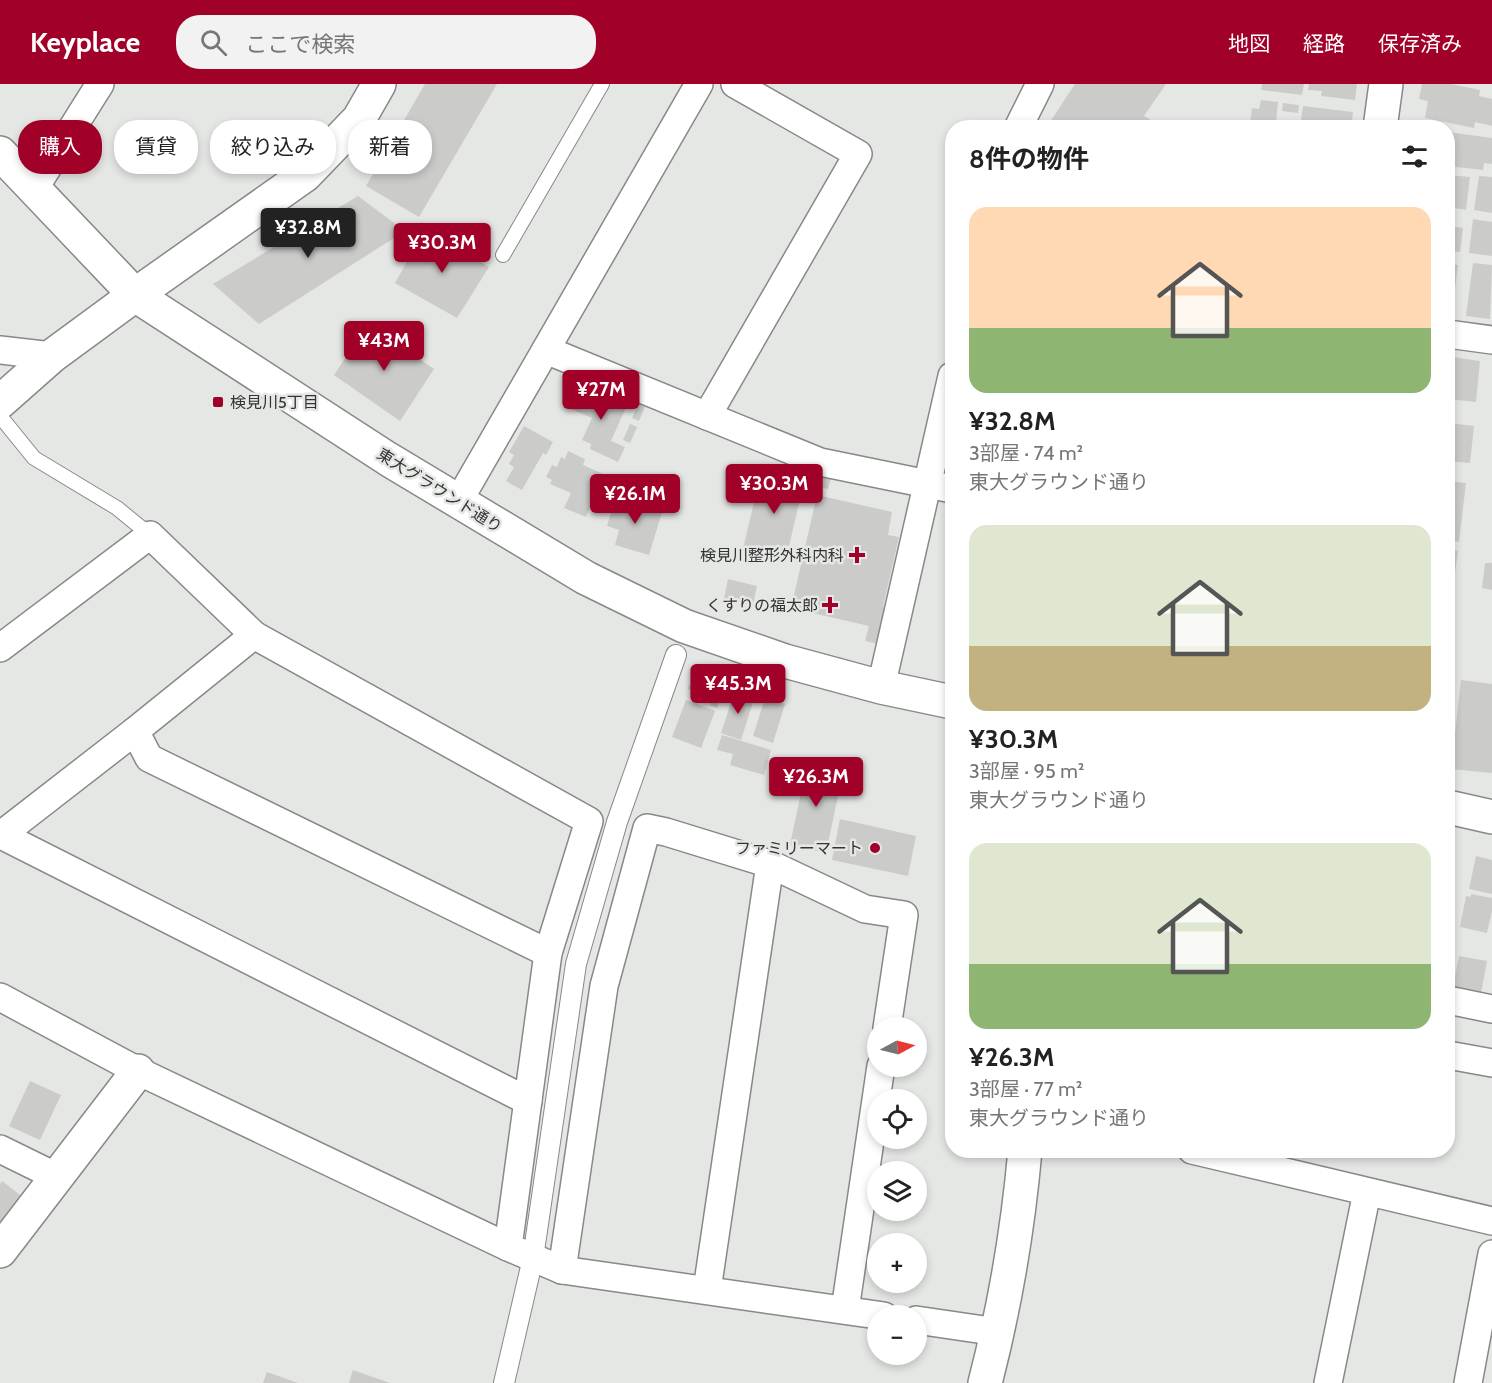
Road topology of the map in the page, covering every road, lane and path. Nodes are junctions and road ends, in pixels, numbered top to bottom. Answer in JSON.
{"nodes":[{"id":1,"x":100,"y":84,"type":"edge"},
{"id":2,"x":379,"y":84,"type":"edge"},
{"id":3,"x":602,"y":84,"type":"edge"},
{"id":4,"x":699,"y":84,"type":"edge"},
{"id":5,"x":735,"y":84,"type":"edge"},
{"id":6,"x":1040,"y":84,"type":"edge"},
{"id":7,"x":1386,"y":84,"type":"edge"},
{"id":8,"x":1022,"y":120,"type":"edge"},
{"id":9,"x":1381,"y":120,"type":"edge"},
{"id":10,"x":0,"y":153,"type":"edge"},
{"id":11,"x":34,"y":189,"type":"junction"},
{"id":12,"x":503,"y":255,"type":"dead end"},
{"id":13,"x":135,"y":295,"type":"junction"},
{"id":14,"x":1455,"y":335,"type":"edge"},
{"id":15,"x":1492,"y":340,"type":"edge"},
{"id":16,"x":0,"y":350,"type":"edge"},
{"id":17,"x":546,"y":350,"type":"junction"},
{"id":18,"x":52,"y":356,"type":"junction"},
{"id":19,"x":0,"y":402,"type":"edge"},
{"id":20,"x":0,"y":416,"type":"edge"},
{"id":21,"x":707,"y":416,"type":"junction"},
{"id":22,"x":945,"y":441,"type":"edge"},
{"id":23,"x":940,"y":487,"type":"edge"},
{"id":24,"x":458,"y":502,"type":"junction"},
{"id":25,"x":150,"y":535,"type":"junction"},
{"id":26,"x":254,"y":635,"type":"junction"},
{"id":27,"x":0,"y":648,"type":"edge"},
{"id":28,"x":676,"y":655,"type":"dead end"},
{"id":29,"x":881,"y":687,"type":"junction"},
{"id":30,"x":945,"y":701,"type":"edge"},
{"id":31,"x":135,"y":731,"type":"junction"},
{"id":32,"x":1455,"y":809,"type":"edge"},
{"id":33,"x":1492,"y":817,"type":"edge"},
{"id":34,"x":1,"y":835,"type":"edge"},
{"id":35,"x":770,"y":864,"type":"junction"},
{"id":36,"x":548,"y":952,"type":"junction"},
{"id":37,"x":0,"y":997,"type":"edge"},
{"id":38,"x":1455,"y":1001,"type":"edge"},
{"id":39,"x":1492,"y":1009,"type":"edge"},
{"id":40,"x":889,"y":1017,"type":"edge"},
{"id":41,"x":1455,"y":1056,"type":"edge"},
{"id":42,"x":1492,"y":1063,"type":"edge"},
{"id":43,"x":138,"y":1071,"type":"junction"},
{"id":44,"x":879,"y":1077,"type":"edge"},
{"id":45,"x":528,"y":1101,"type":"junction"},
{"id":46,"x":0,"y":1149,"type":"edge"},
{"id":47,"x":1024,"y":1158,"type":"edge"},
{"id":48,"x":1225,"y":1158,"type":"edge"},
{"id":49,"x":57,"y":1177,"type":"junction"},
{"id":50,"x":1367,"y":1192,"type":"junction"},
{"id":51,"x":1492,"y":1221,"type":"edge"},
{"id":52,"x":508,"y":1246,"type":"junction"},
{"id":53,"x":0,"y":1251,"type":"edge"},
{"id":54,"x":1492,"y":1254,"type":"edge"},
{"id":55,"x":533,"y":1258,"type":"junction"},
{"id":56,"x":562,"y":1270,"type":"junction"},
{"id":57,"x":707,"y":1290,"type":"junction"},
{"id":58,"x":845,"y":1310,"type":"junction"},
{"id":59,"x":867,"y":1313,"type":"edge"},
{"id":60,"x":927,"y":1322,"type":"edge"},
{"id":61,"x":998,"y":1332,"type":"junction"},
{"id":62,"x":504,"y":1383,"type":"edge"},
{"id":63,"x":985,"y":1383,"type":"edge"},
{"id":64,"x":1328,"y":1383,"type":"edge"},
{"id":65,"x":1468,"y":1383,"type":"edge"}],
"edges":[{"from":1,"to":11,"type":"street"},
{"from":2,"to":13,"type":"street"},
{"from":3,"to":12,"type":"lane"},
{"from":4,"to":17,"type":"street"},
{"from":5,"to":21,"type":"street"},
{"from":6,"to":8,"type":"street"},
{"from":7,"to":9,"type":"street"},
{"from":10,"to":11,"type":"street","name":"東大グラウンド通り"},
{"from":11,"to":13,"type":"street","name":"東大グラウンド通り"},
{"from":13,"to":18,"type":"street"},
{"from":13,"to":24,"type":"street","name":"東大グラウンド通り"},
{"from":14,"to":15,"type":"street"},
{"from":16,"to":18,"type":"street"},
{"from":17,"to":21,"type":"street"},
{"from":17,"to":24,"type":"street"},
{"from":18,"to":19,"type":"street"},
{"from":20,"to":25,"type":"lane"},
{"from":21,"to":23,"type":"street"},
{"from":22,"to":23,"type":"street"},
{"from":23,"to":29,"type":"street"},
{"from":24,"to":29,"type":"street","name":"東大グラウンド通り"},
{"from":25,"to":26,"type":"street"},
{"from":25,"to":27,"type":"street"},
{"from":26,"to":31,"type":"street"},
{"from":26,"to":36,"type":"street"},
{"from":28,"to":55,"type":"street"},
{"from":29,"to":30,"type":"street","name":"東大グラウンド通り"},
{"from":31,"to":34,"type":"street"},
{"from":31,"to":36,"type":"street"},
{"from":32,"to":33,"type":"street"},
{"from":34,"to":45,"type":"street"},
{"from":35,"to":40,"type":"street"},
{"from":35,"to":56,"type":"street"},
{"from":35,"to":57,"type":"street"},
{"from":36,"to":45,"type":"street"},
{"from":37,"to":43,"type":"street"},
{"from":38,"to":39,"type":"street"},
{"from":41,"to":42,"type":"street"},
{"from":43,"to":49,"type":"street"},
{"from":43,"to":52,"type":"street"},
{"from":44,"to":58,"type":"street"},
{"from":45,"to":52,"type":"street"},
{"from":46,"to":49,"type":"street"},
{"from":47,"to":61,"type":"street"},
{"from":48,"to":50,"type":"street"},
{"from":49,"to":53,"type":"street"},
{"from":50,"to":51,"type":"street"},
{"from":50,"to":64,"type":"street"},
{"from":52,"to":55,"type":"street"},
{"from":54,"to":65,"type":"street"},
{"from":55,"to":56,"type":"street"},
{"from":55,"to":62,"type":"street"},
{"from":56,"to":57,"type":"street"},
{"from":57,"to":58,"type":"street"},
{"from":58,"to":59,"type":"street"},
{"from":60,"to":61,"type":"street"},
{"from":61,"to":63,"type":"street"}]}
